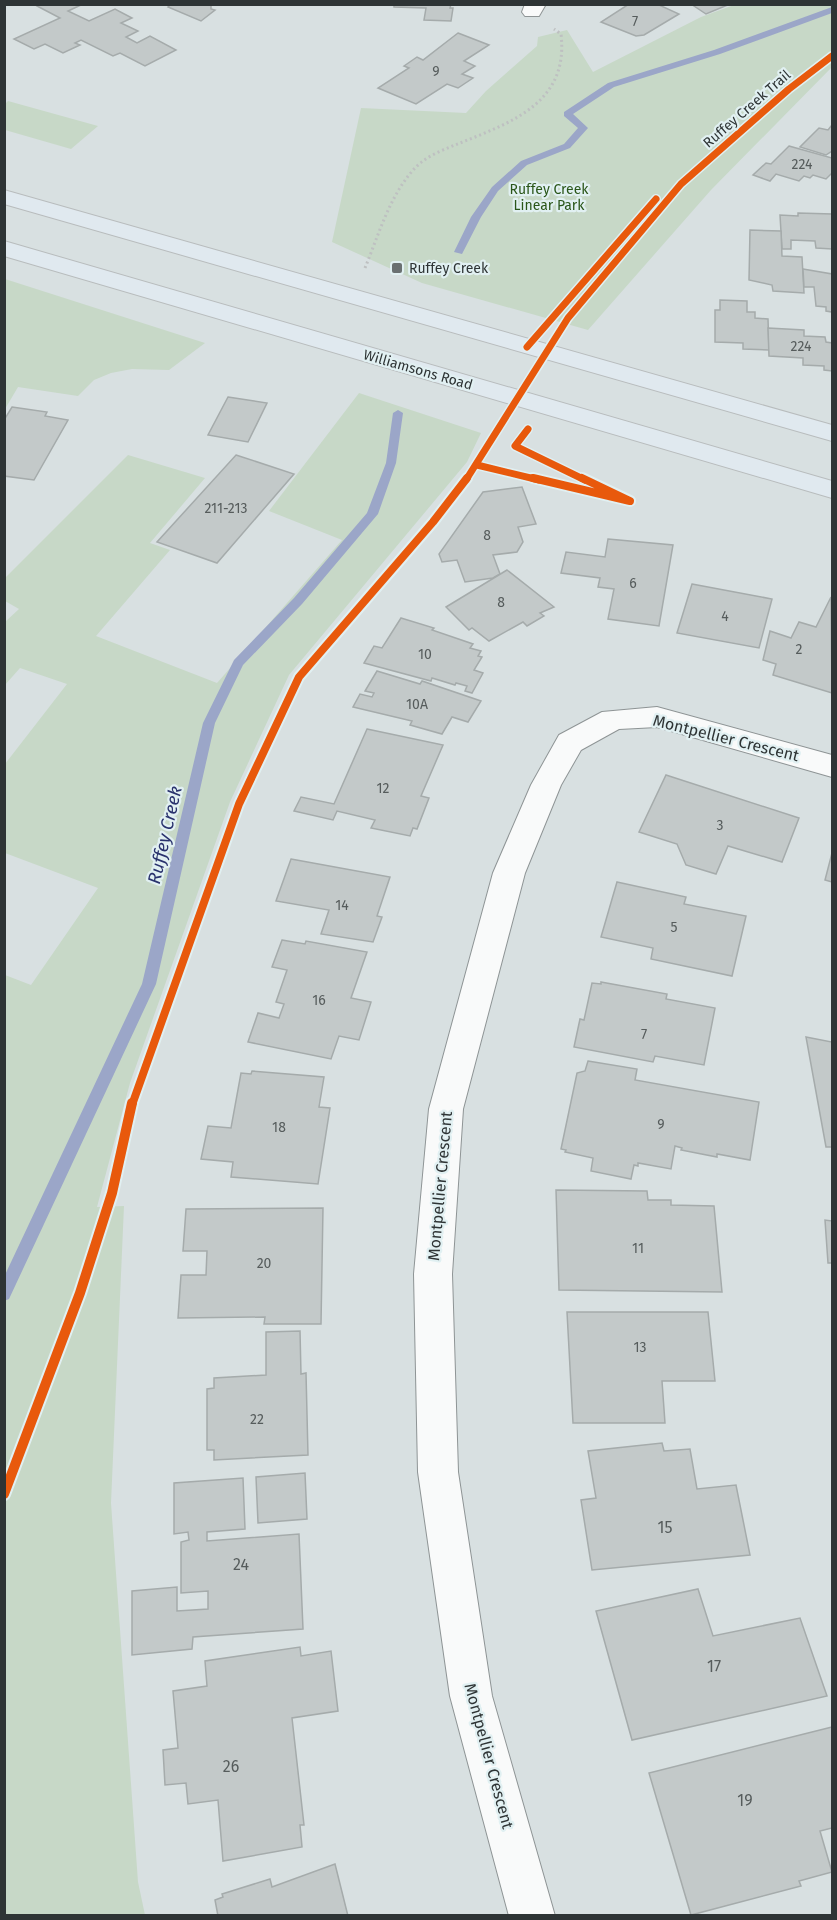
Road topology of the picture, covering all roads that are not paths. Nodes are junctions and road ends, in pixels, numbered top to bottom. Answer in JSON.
{"nodes":[{"id":1,"x":4,"y":197,"type":"edge"},
{"id":2,"x":4,"y":248,"type":"edge"},
{"id":3,"x":832,"y":433,"type":"edge"},
{"id":4,"x":832,"y":490,"type":"edge"},
{"id":5,"x":832,"y":766,"type":"edge"},
{"id":6,"x":532,"y":1916,"type":"edge"}],
"edges":[{"from":1,"to":3,"type":"main road"},
{"from":2,"to":4,"type":"main road","name":"Williamsons Road"},
{"from":5,"to":6,"type":"street","name":"Montpellier Crescent"}]}
